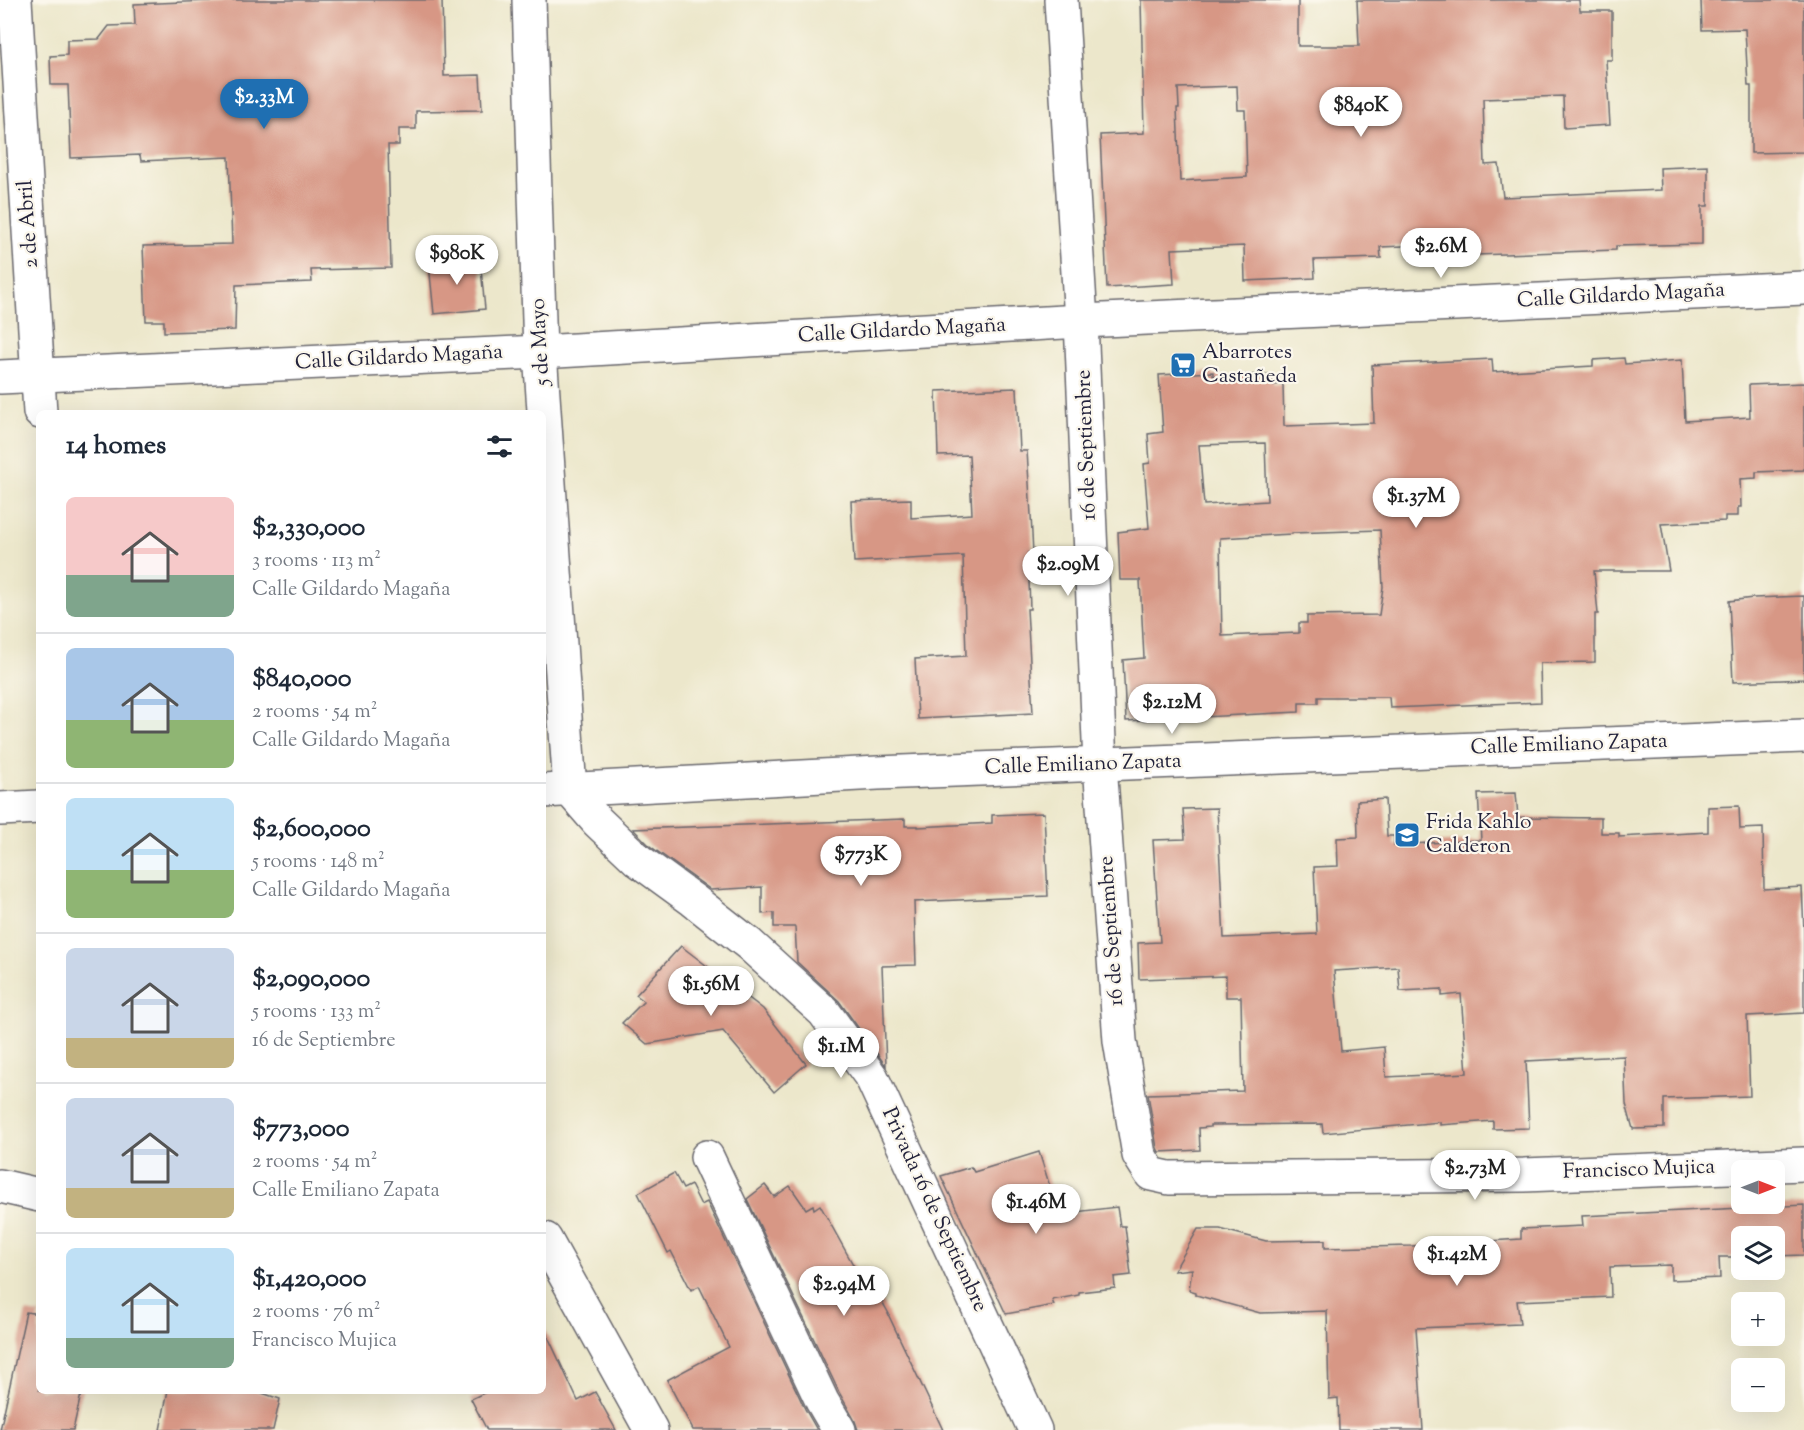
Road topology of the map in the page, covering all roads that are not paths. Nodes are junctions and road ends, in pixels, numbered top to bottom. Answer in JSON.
{"nodes":[{"id":1,"x":15,"y":0,"type":"edge"},
{"id":2,"x":530,"y":0,"type":"edge"},
{"id":3,"x":1061,"y":0,"type":"edge"},
{"id":4,"x":1804,"y":288,"type":"edge"},
{"id":5,"x":1081,"y":321,"type":"junction"},
{"id":6,"x":540,"y":352,"type":"junction"},
{"id":7,"x":38,"y":375,"type":"junction"},
{"id":8,"x":0,"y":377,"type":"edge"},
{"id":9,"x":40,"y":410,"type":"edge"},
{"id":10,"x":542,"y":410,"type":"edge"},
{"id":11,"x":546,"y":517,"type":"edge"},
{"id":12,"x":1804,"y":736,"type":"edge"},
{"id":13,"x":1100,"y":764,"type":"junction"},
{"id":14,"x":556,"y":791,"type":"edge"},
{"id":15,"x":36,"y":807,"type":"edge"},
{"id":16,"x":0,"y":809,"type":"edge"},
{"id":17,"x":707,"y":1157,"type":"dead end"},
{"id":18,"x":1804,"y":1164,"type":"edge"},
{"id":19,"x":1151,"y":1174,"type":"joint"},
{"id":20,"x":0,"y":1186,"type":"edge"},
{"id":21,"x":36,"y":1194,"type":"edge"},
{"id":22,"x":546,"y":1241,"type":"edge"},
{"id":23,"x":651,"y":1430,"type":"edge"},
{"id":24,"x":839,"y":1430,"type":"edge"},
{"id":25,"x":1035,"y":1430,"type":"edge"}],
"edges":[{"from":1,"to":7,"type":"street","name":"2 de Abril"},
{"from":2,"to":6,"type":"street","name":"5 de Mayo"},
{"from":3,"to":5,"type":"street","name":"16 de Septiembre"},
{"from":4,"to":5,"type":"street","name":"Calle Gildardo Magaña"},
{"from":5,"to":6,"type":"street","name":"Calle Gildardo Magaña"},
{"from":5,"to":13,"type":"street","name":"16 de Septiembre"},
{"from":6,"to":7,"type":"street","name":"Calle Gildardo Magaña"},
{"from":6,"to":10,"type":"street","name":"5 de Mayo"},
{"from":7,"to":8,"type":"street","name":"Calle Gildardo Magaña"},
{"from":7,"to":9,"type":"street","name":"2 de Abril"},
{"from":11,"to":14,"type":"street","name":"5 de Mayo"},
{"from":12,"to":13,"type":"street","name":"Calle Emiliano Zapata"},
{"from":13,"to":14,"type":"street","name":"Calle Emiliano Zapata"},
{"from":13,"to":19,"type":"street","name":"16 de Septiembre"},
{"from":14,"to":25,"type":"street","name":"Privada 16 de Septiembre"},
{"from":15,"to":16,"type":"street"},
{"from":17,"to":24,"type":"street"},
{"from":18,"to":19,"type":"street","name":"Francisco Mujica"},
{"from":20,"to":21,"type":"street"},
{"from":22,"to":23,"type":"street"}]}
